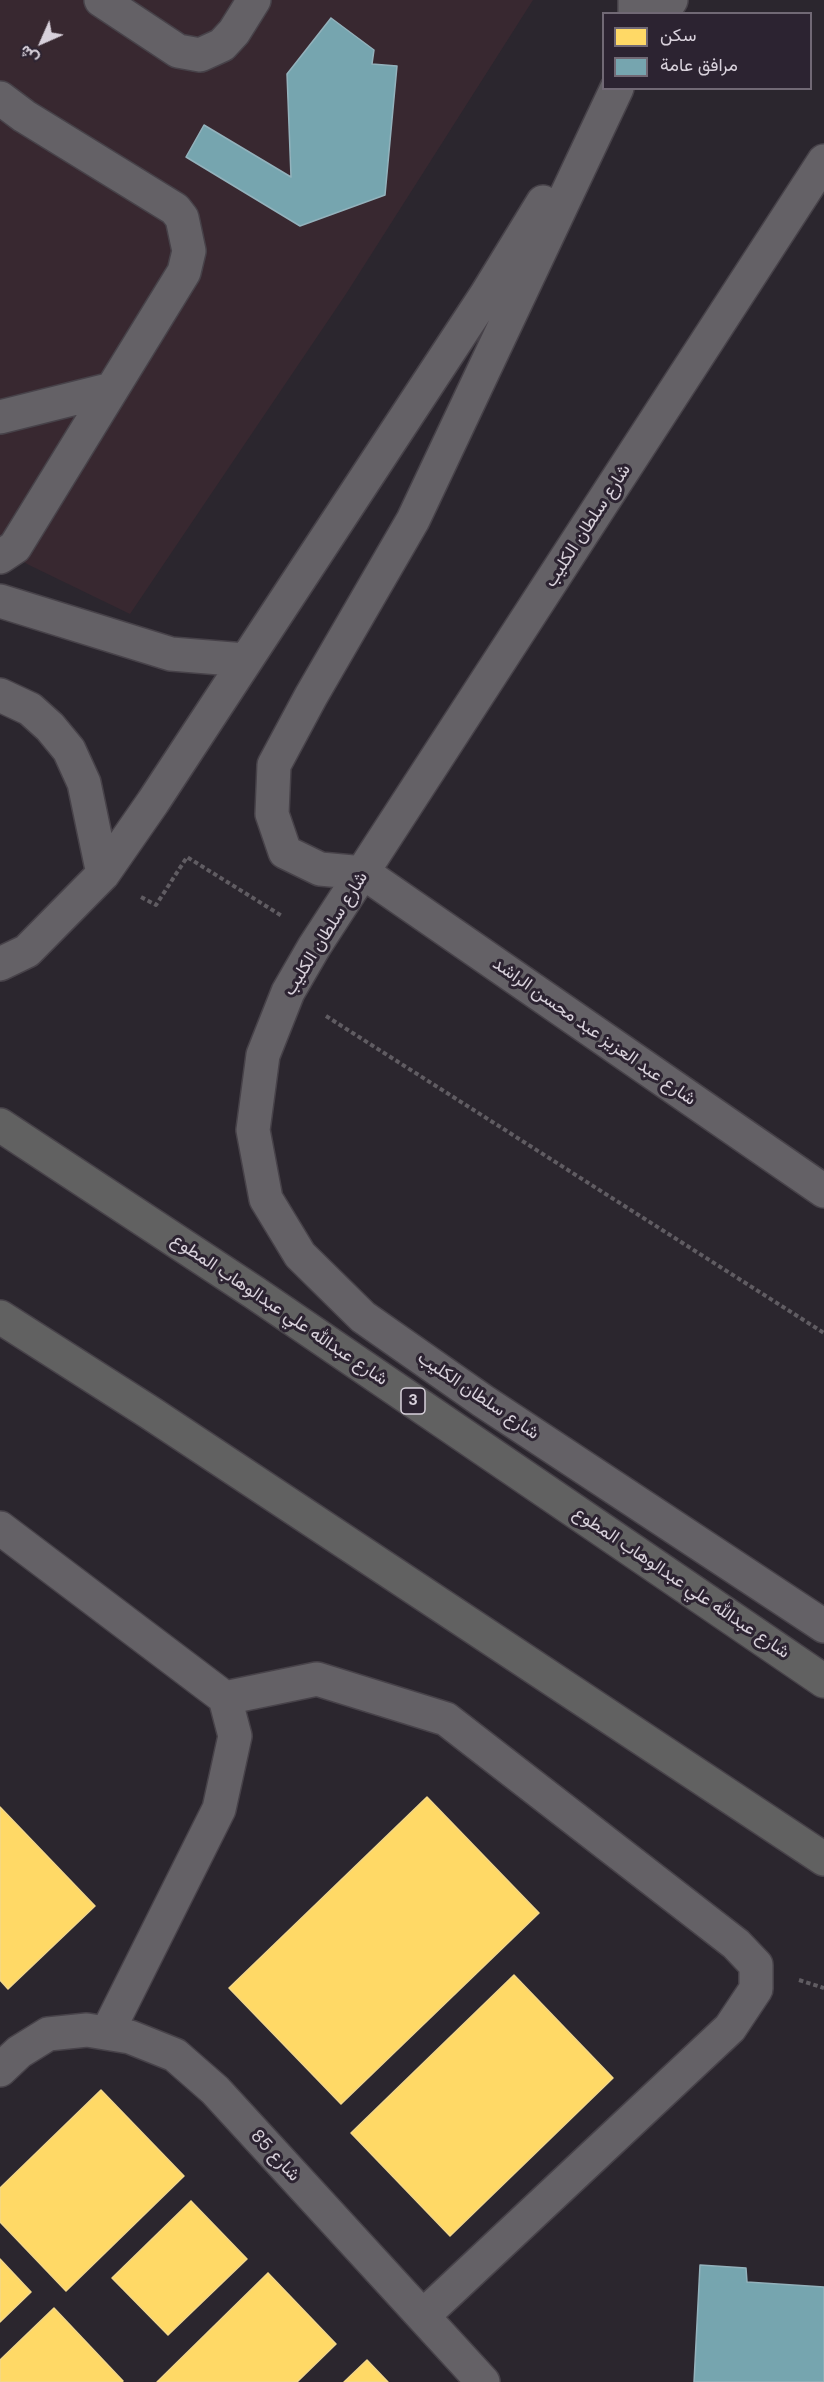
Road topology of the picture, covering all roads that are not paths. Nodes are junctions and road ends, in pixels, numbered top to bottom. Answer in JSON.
{"nodes":[{"id":1,"x":101,"y":0,"type":"edge"},
{"id":2,"x":254,"y":0,"type":"edge"},
{"id":3,"x":614,"y":90,"type":"edge"},
{"id":4,"x":614,"y":90,"type":"edge"},
{"id":5,"x":0,"y":98,"type":"edge"},
{"id":6,"x":824,"y":161,"type":"edge"},
{"id":7,"x":112,"y":389,"type":"junction"},
{"id":8,"x":0,"y":417,"type":"edge"},
{"id":9,"x":0,"y":557,"type":"edge"},
{"id":10,"x":0,"y":601,"type":"edge"},
{"id":11,"x":245,"y":660,"type":"junction"},
{"id":12,"x":0,"y":695,"type":"edge"},
{"id":13,"x":364,"y":873,"type":"junction"},
{"id":14,"x":103,"y":874,"type":"junction"},
{"id":15,"x":0,"y":964,"type":"edge"},
{"id":16,"x":0,"y":1125,"type":"edge"},
{"id":17,"x":824,"y":1191,"type":"edge"},
{"id":18,"x":0,"y":1317,"type":"edge"},
{"id":19,"x":0,"y":1528,"type":"edge"},
{"id":20,"x":824,"y":1626,"type":"edge"},
{"id":21,"x":824,"y":1681,"type":"edge"},
{"id":22,"x":225,"y":1698,"type":"junction"},
{"id":23,"x":824,"y":1859,"type":"edge"},
{"id":24,"x":106,"y":2033,"type":"junction"},
{"id":25,"x":10,"y":2061,"type":"edge"},
{"id":26,"x":423,"y":2316,"type":"junction"},
{"id":27,"x":483,"y":2382,"type":"edge"}],
"edges":[{"from":1,"to":2,"type":"street"},
{"from":3,"to":11,"type":"street"},
{"from":4,"to":13,"type":"street"},
{"from":5,"to":7,"type":"street"},
{"from":6,"to":13,"type":"street","name":"شارع سلطان الكليب"},
{"from":7,"to":8,"type":"street"},
{"from":7,"to":9,"type":"street"},
{"from":10,"to":11,"type":"street"},
{"from":11,"to":14,"type":"street"},
{"from":12,"to":14,"type":"street"},
{"from":13,"to":17,"type":"street","name":"شارع عبد العزيز عبد محسن الراشد"},
{"from":13,"to":20,"type":"street","name":"شارع سلطان الكليب"},
{"from":14,"to":15,"type":"street"},
{"from":16,"to":21,"type":"main road","name":"شارع عبدالله علي عبدالوهاب المطوع","number":"3"},
{"from":18,"to":23,"type":"main road"},
{"from":19,"to":22,"type":"street"},
{"from":22,"to":24,"type":"street"},
{"from":22,"to":26,"type":"street"},
{"from":24,"to":25,"type":"street","name":"شارع 85"},
{"from":24,"to":26,"type":"street","name":"شارع 85"},
{"from":26,"to":27,"type":"street","name":"شارع 85"}]}
